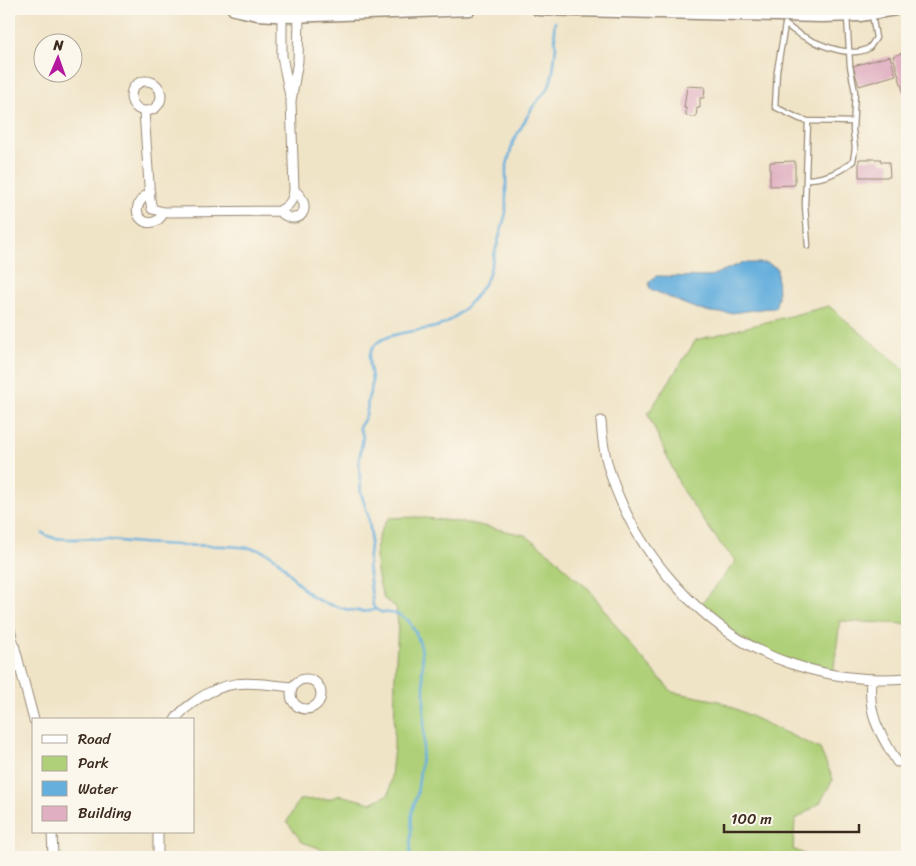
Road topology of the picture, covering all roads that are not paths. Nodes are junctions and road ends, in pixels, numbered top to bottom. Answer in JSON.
{"nodes":[{"id":1,"x":234,"y":9,"type":"edge"},
{"id":2,"x":469,"y":9,"type":"edge"},
{"id":3,"x":538,"y":9,"type":"edge"},
{"id":4,"x":895,"y":9,"type":"edge"},
{"id":5,"x":872,"y":13,"type":"junction"},
{"id":6,"x":282,"y":16,"type":"junction"},
{"id":7,"x":299,"y":16,"type":"junction"},
{"id":8,"x":847,"y":16,"type":"junction"},
{"id":9,"x":783,"y":20,"type":"junction"},
{"id":10,"x":849,"y":51,"type":"junction"},
{"id":11,"x":291,"y":101,"type":"junction"},
{"id":12,"x":144,"y":111,"type":"dead end"},
{"id":13,"x":808,"y":121,"type":"junction"},
{"id":14,"x":854,"y":122,"type":"junction"},
{"id":15,"x":806,"y":179,"type":"junction"},
{"id":16,"x":294,"y":190,"type":"junction"},
{"id":17,"x":150,"y":193,"type":"junction"},
{"id":18,"x":279,"y":211,"type":"junction"},
{"id":19,"x":164,"y":212,"type":"junction"},
{"id":20,"x":808,"y":246,"type":"dead end"},
{"id":21,"x":601,"y":422,"type":"dead end"},
{"id":22,"x":9,"y":626,"type":"edge"},
{"id":23,"x":10,"y":643,"type":"edge"},
{"id":24,"x":907,"y":678,"type":"edge"},
{"id":25,"x":871,"y":680,"type":"junction"},
{"id":26,"x":292,"y":687,"type":"dead end"},
{"id":27,"x":34,"y":718,"type":"edge"},
{"id":28,"x":176,"y":718,"type":"edge"},
{"id":29,"x":897,"y":762,"type":"dead end"},
{"id":30,"x":52,"y":834,"type":"edge"},
{"id":31,"x":158,"y":834,"type":"edge"},
{"id":32,"x":53,"y":857,"type":"edge"},
{"id":33,"x":158,"y":857,"type":"edge"}],
"edges":[{"from":1,"to":6,"type":"main road"},
{"from":2,"to":7,"type":"main road"},
{"from":3,"to":9,"type":"main road"},
{"from":4,"to":5,"type":"main road"},
{"from":5,"to":8,"type":"main road"},
{"from":5,"to":10,"type":"lane"},
{"from":6,"to":7,"type":"main road"},
{"from":6,"to":11,"type":"street"},
{"from":7,"to":11,"type":"street"},
{"from":8,"to":9,"type":"main road"},
{"from":8,"to":10,"type":"lane"},
{"from":9,"to":10,"type":"lane"},
{"from":9,"to":13,"type":"lane"},
{"from":10,"to":14,"type":"lane"},
{"from":11,"to":16,"type":"street"},
{"from":12,"to":17,"type":"street"},
{"from":13,"to":14,"type":"lane"},
{"from":13,"to":15,"type":"lane"},
{"from":14,"to":15,"type":"lane"},
{"from":15,"to":20,"type":"lane"},
{"from":16,"to":18,"type":"street"},
{"from":16,"to":18,"type":"street"},
{"from":17,"to":19,"type":"street"},
{"from":17,"to":19,"type":"street"},
{"from":18,"to":19,"type":"street"},
{"from":21,"to":25,"type":"street"},
{"from":22,"to":23,"type":"street"},
{"from":23,"to":27,"type":"street"},
{"from":24,"to":25,"type":"street"},
{"from":25,"to":29,"type":"street"},
{"from":26,"to":28,"type":"street"},
{"from":30,"to":32,"type":"street"},
{"from":31,"to":33,"type":"street"}]}
